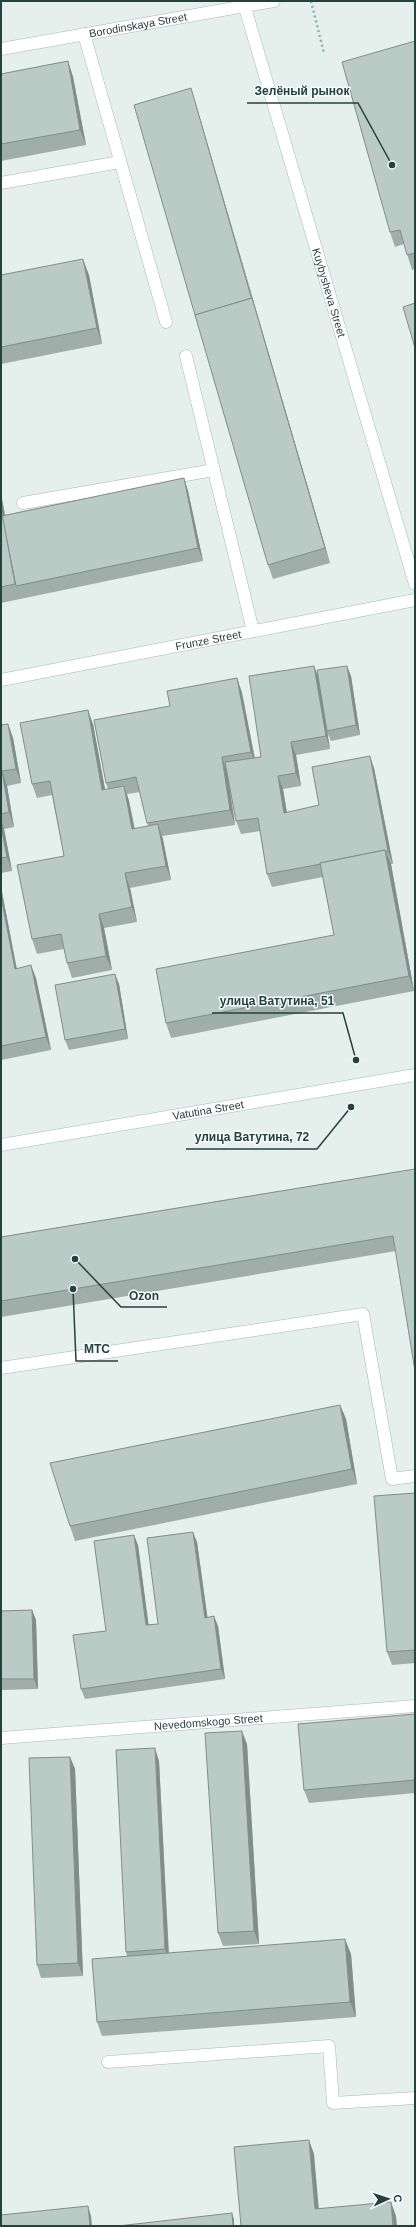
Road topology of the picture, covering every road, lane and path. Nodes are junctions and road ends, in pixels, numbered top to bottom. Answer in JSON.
{"nodes":[{"id":1,"x":274,"y":1,"type":"edge"},
{"id":2,"x":311,"y":1,"type":"edge"},
{"id":3,"x":244,"y":4,"type":"edge"},
{"id":4,"x":84,"y":34,"type":"junction"},
{"id":5,"x":1,"y":49,"type":"edge"},
{"id":6,"x":324,"y":53,"type":"dead end"},
{"id":7,"x":120,"y":162,"type":"junction"},
{"id":8,"x":1,"y":184,"type":"edge"},
{"id":9,"x":166,"y":322,"type":"dead end"},
{"id":10,"x":186,"y":356,"type":"dead end"},
{"id":11,"x":214,"y":470,"type":"junction"},
{"id":12,"x":23,"y":503,"type":"dead end"},
{"id":13,"x":415,"y":584,"type":"edge"},
{"id":14,"x":415,"y":600,"type":"edge"},
{"id":15,"x":253,"y":631,"type":"junction"},
{"id":16,"x":1,"y":680,"type":"edge"},
{"id":17,"x":415,"y":1075,"type":"edge"},
{"id":18,"x":1,"y":1145,"type":"edge"},
{"id":19,"x":1,"y":1368,"type":"edge"},
{"id":20,"x":415,"y":1476,"type":"edge"},
{"id":21,"x":415,"y":1706,"type":"edge"},
{"id":22,"x":1,"y":1738,"type":"edge"},
{"id":23,"x":108,"y":2062,"type":"dead end"},
{"id":24,"x":415,"y":2098,"type":"edge"}],
"edges":[{"from":1,"to":3,"type":"street","name":"Borodinskaya Street"},
{"from":2,"to":6,"type":"path"},
{"from":3,"to":4,"type":"street","name":"Borodinskaya Street"},
{"from":3,"to":13,"type":"street","name":"Kuybysheva Street"},
{"from":4,"to":5,"type":"street","name":"Borodinskaya Street"},
{"from":4,"to":7,"type":"street"},
{"from":7,"to":8,"type":"street"},
{"from":7,"to":9,"type":"street"},
{"from":10,"to":11,"type":"street"},
{"from":11,"to":12,"type":"street"},
{"from":11,"to":15,"type":"street"},
{"from":14,"to":15,"type":"street","name":"Frunze Street"},
{"from":15,"to":16,"type":"street","name":"Frunze Street"},
{"from":17,"to":18,"type":"street","name":"Vatutina Street"},
{"from":19,"to":20,"type":"street"},
{"from":21,"to":22,"type":"street","name":"Nevedomskogo Street"},
{"from":23,"to":24,"type":"street"}]}
